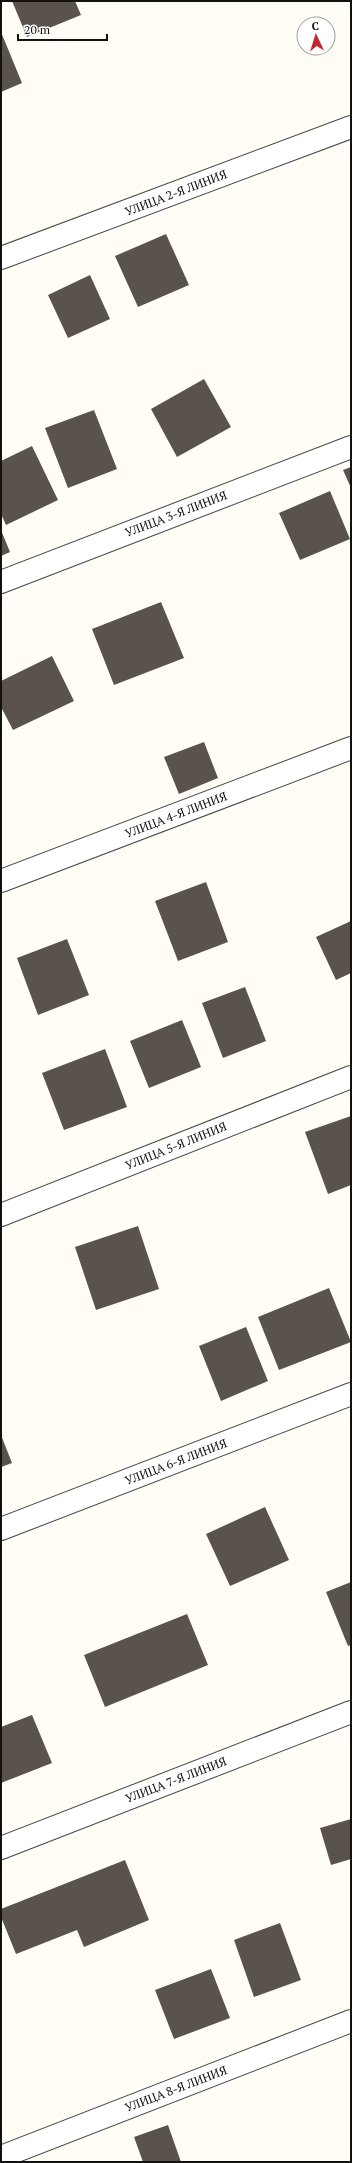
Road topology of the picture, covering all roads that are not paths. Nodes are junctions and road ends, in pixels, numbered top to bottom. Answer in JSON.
{"nodes":[{"id":1,"x":351,"y":127,"type":"edge"},
{"id":2,"x":1,"y":258,"type":"edge"},
{"id":3,"x":351,"y":447,"type":"edge"},
{"id":4,"x":1,"y":582,"type":"edge"},
{"id":5,"x":351,"y":748,"type":"edge"},
{"id":6,"x":1,"y":881,"type":"edge"},
{"id":7,"x":351,"y":1077,"type":"edge"},
{"id":8,"x":1,"y":1215,"type":"edge"},
{"id":9,"x":351,"y":1394,"type":"edge"},
{"id":10,"x":1,"y":1529,"type":"edge"},
{"id":11,"x":351,"y":1712,"type":"edge"},
{"id":12,"x":1,"y":1848,"type":"edge"},
{"id":13,"x":351,"y":2021,"type":"edge"},
{"id":14,"x":1,"y":2157,"type":"edge"}],
"edges":[{"from":1,"to":2,"type":"street","name":"УЛИЦА 2-Я ЛИНИЯ"},
{"from":3,"to":4,"type":"street","name":"УЛИЦА 3-Я ЛИНИЯ"},
{"from":5,"to":6,"type":"street","name":"УЛИЦА 4-Я ЛИНИЯ"},
{"from":7,"to":8,"type":"street","name":"УЛИЦА 5-Я ЛИНИЯ"},
{"from":9,"to":10,"type":"street","name":"УЛИЦА 6-Я ЛИНИЯ"},
{"from":11,"to":12,"type":"street","name":"УЛИЦА 7-Я ЛИНИЯ"},
{"from":13,"to":14,"type":"street","name":"УЛИЦА 8-Я ЛИНИЯ"}]}
